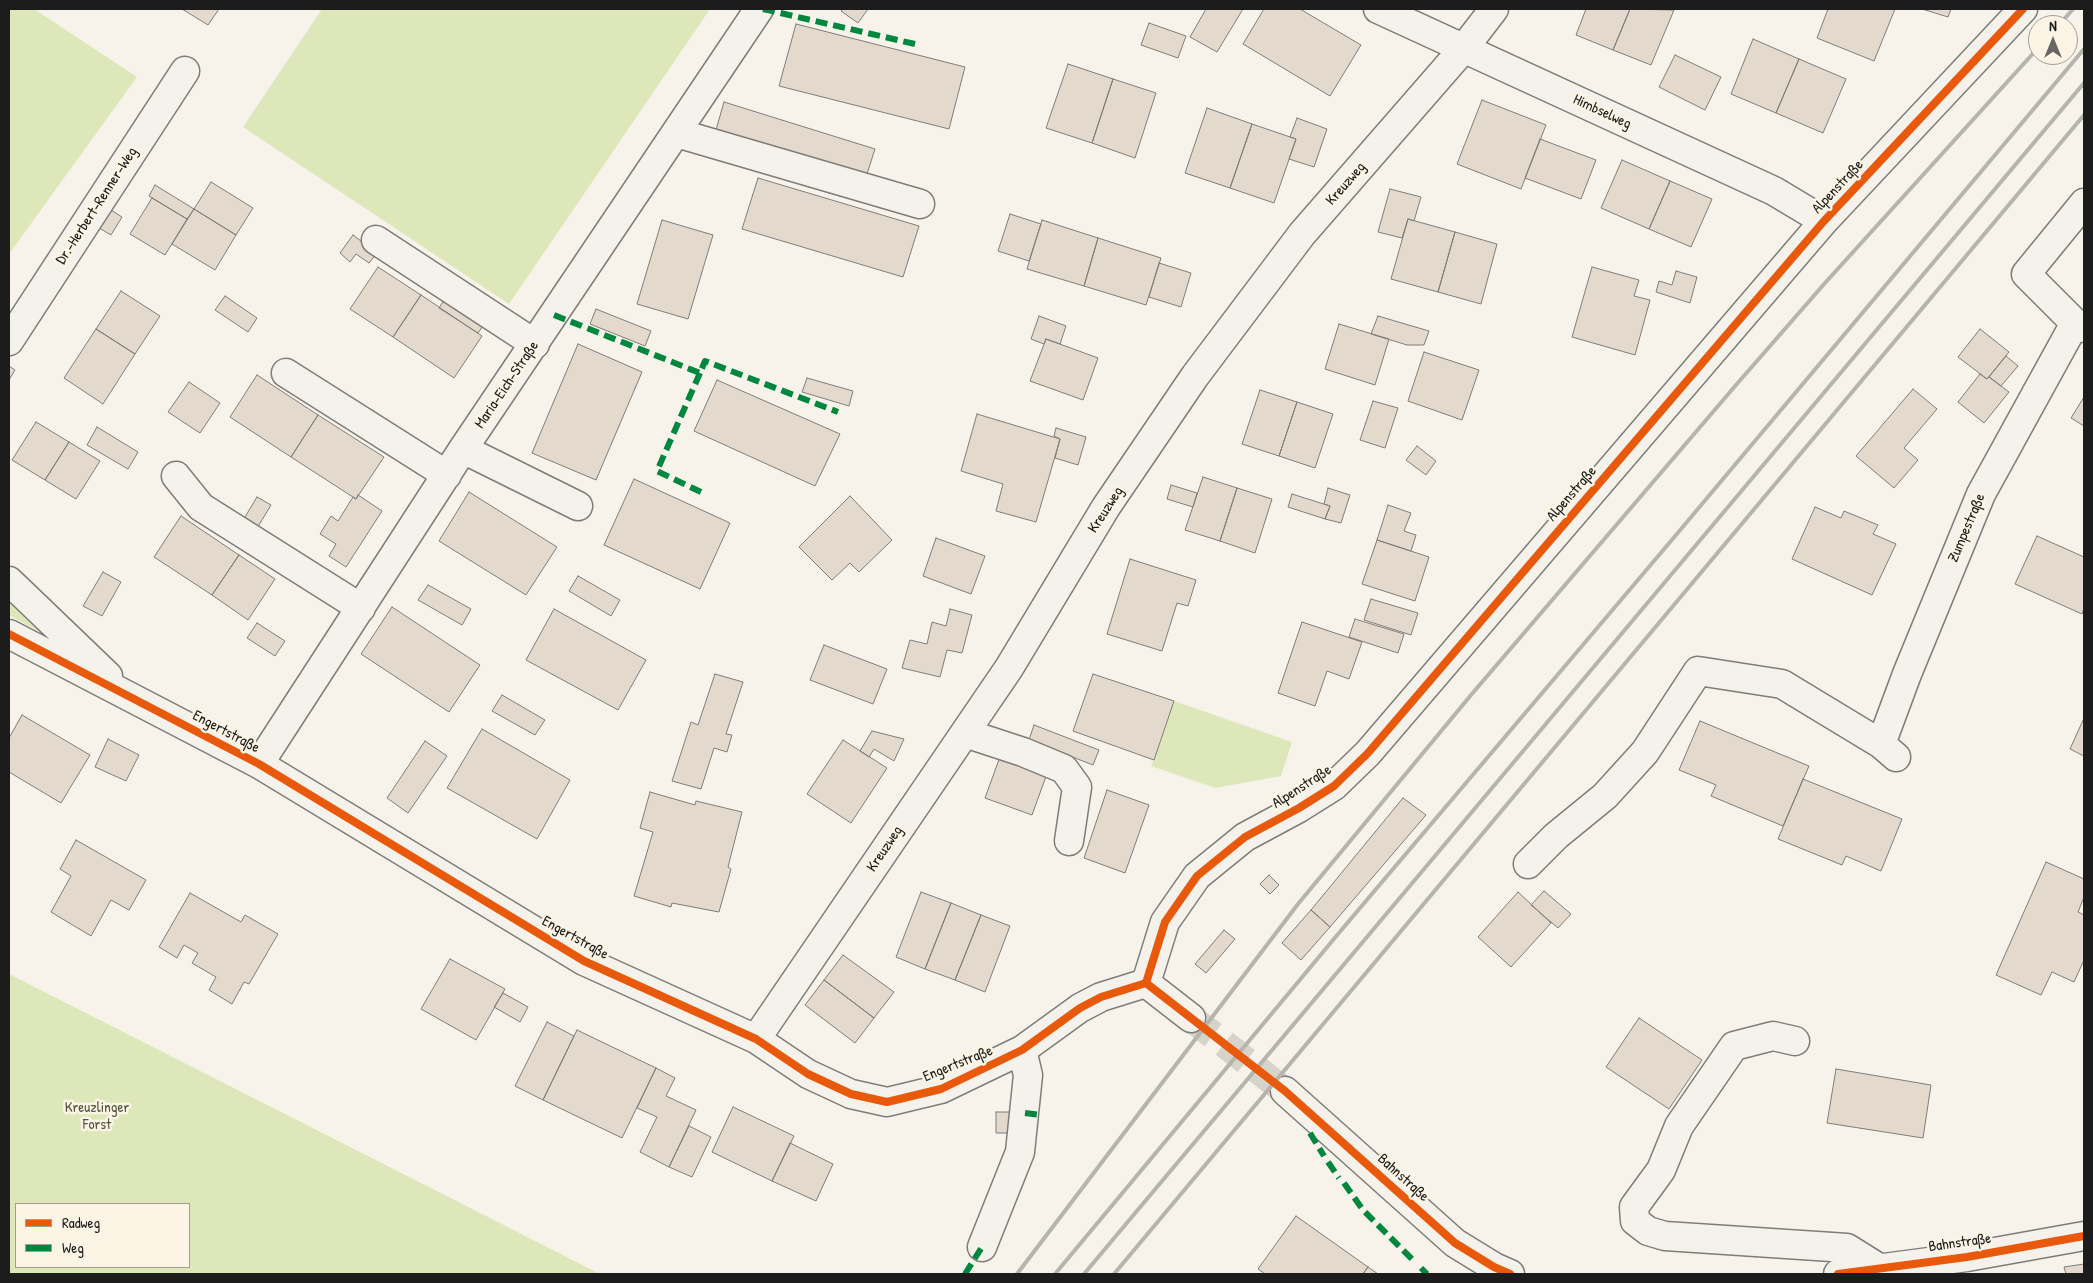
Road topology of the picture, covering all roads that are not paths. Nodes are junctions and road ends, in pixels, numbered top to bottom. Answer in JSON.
{"nodes":[{"id":1,"x":759,"y":9,"type":"edge"},
{"id":2,"x":1378,"y":9,"type":"edge"},
{"id":3,"x":1494,"y":9,"type":"edge"},
{"id":4,"x":2023,"y":9,"type":"edge"},
{"id":5,"x":1464,"y":48,"type":"junction"},
{"id":6,"x":185,"y":71,"type":"dead end"},
{"id":7,"x":677,"y":133,"type":"junction"},
{"id":8,"x":2084,"y":203,"type":"edge"},
{"id":9,"x":920,"y":204,"type":"dead end"},
{"id":10,"x":1824,"y":221,"type":"junction"},
{"id":11,"x":376,"y":240,"type":"dead end"},
{"id":12,"x":2080,"y":326,"type":"edge"},
{"id":13,"x":9,"y":341,"type":"edge"},
{"id":14,"x":535,"y":344,"type":"junction"},
{"id":15,"x":286,"y":373,"type":"dead end"},
{"id":16,"x":464,"y":449,"type":"junction"},
{"id":17,"x":447,"y":475,"type":"junction"},
{"id":18,"x":176,"y":476,"type":"dead end"},
{"id":19,"x":578,"y":506,"type":"dead end"},
{"id":20,"x":9,"y":581,"type":"edge"},
{"id":21,"x":361,"y":608,"type":"junction"},
{"id":22,"x":9,"y":634,"type":"edge"},
{"id":23,"x":129,"y":696,"type":"junction"},
{"id":24,"x":965,"y":733,"type":"junction"},
{"id":25,"x":259,"y":764,"type":"junction"},
{"id":26,"x":1069,"y":841,"type":"dead end"},
{"id":27,"x":1528,"y":864,"type":"dead end"},
{"id":28,"x":1146,"y":983,"type":"junction"},
{"id":29,"x":1191,"y":1018,"type":"tunnel mouth"},
{"id":30,"x":756,"y":1039,"type":"junction"},
{"id":31,"x":1795,"y":1041,"type":"dead end"},
{"id":32,"x":1022,"y":1050,"type":"junction"},
{"id":33,"x":1285,"y":1091,"type":"tunnel mouth"},
{"id":34,"x":2084,"y":1236,"type":"edge"},
{"id":35,"x":982,"y":1247,"type":"dead end"},
{"id":36,"x":1968,"y":1266,"type":"edge"},
{"id":37,"x":1879,"y":1268,"type":"junction"},
{"id":38,"x":1510,"y":1274,"type":"edge"},
{"id":39,"x":1838,"y":1274,"type":"edge"}],
"edges":[{"from":1,"to":7,"type":"street","name":"Maria-Eich-Straße"},
{"from":2,"to":5,"type":"street","name":"Himbselweg"},
{"from":3,"to":5,"type":"street","name":"Kreuzweg"},
{"from":4,"to":10,"type":"street","name":"Alpenstraße"},
{"from":5,"to":10,"type":"street","name":"Himbselweg"},
{"from":5,"to":24,"type":"street","name":"Kreuzweg"},
{"from":6,"to":13,"type":"street","name":"Dr.-Herbert-Renner-Weg"},
{"from":7,"to":9,"type":"street"},
{"from":7,"to":14,"type":"street","name":"Maria-Eich-Straße"},
{"from":8,"to":12,"type":"street","name":"Zumpestraße"},
{"from":10,"to":28,"type":"street","name":"Alpenstraße"},
{"from":11,"to":14,"type":"street"},
{"from":12,"to":27,"type":"street","name":"Zumpestraße"},
{"from":14,"to":16,"type":"street","name":"Maria-Eich-Straße"},
{"from":15,"to":17,"type":"street"},
{"from":16,"to":17,"type":"street","name":"Maria-Eich-Straße"},
{"from":16,"to":19,"type":"street"},
{"from":17,"to":21,"type":"street","name":"Maria-Eich-Straße"},
{"from":18,"to":21,"type":"street"},
{"from":20,"to":23,"type":"street"},
{"from":21,"to":25,"type":"street","name":"Maria-Eich-Straße"},
{"from":22,"to":23,"type":"street","name":"Engertstraße"},
{"from":23,"to":25,"type":"street","name":"Engertstraße"},
{"from":24,"to":26,"type":"street"},
{"from":24,"to":30,"type":"street","name":"Kreuzweg"},
{"from":25,"to":30,"type":"street","name":"Engertstraße"},
{"from":28,"to":29,"type":"street"},
{"from":28,"to":32,"type":"street","name":"Engertstraße"},
{"from":30,"to":32,"type":"street","name":"Engertstraße"},
{"from":31,"to":37,"type":"street"},
{"from":32,"to":35,"type":"street"},
{"from":33,"to":38,"type":"street","name":"Bahnstraße"},
{"from":34,"to":36,"type":"street","name":"Bahnstraße"},
{"from":36,"to":37,"type":"street","name":"Bahnstraße"},
{"from":37,"to":39,"type":"street","name":"Bahnstraße"}]}
